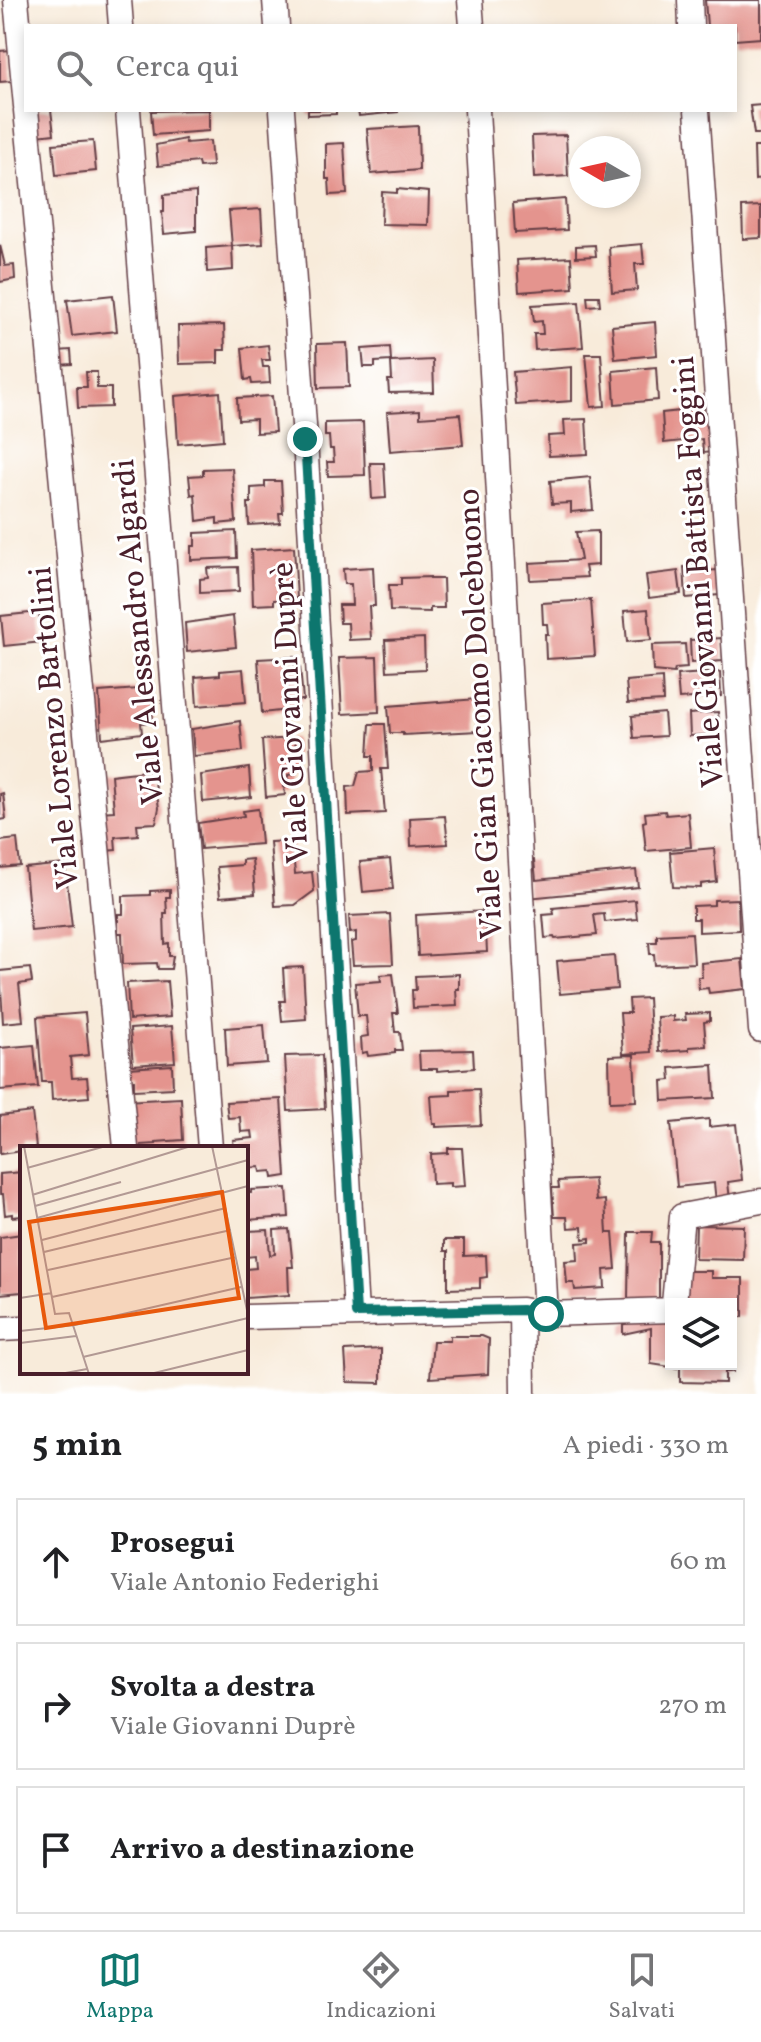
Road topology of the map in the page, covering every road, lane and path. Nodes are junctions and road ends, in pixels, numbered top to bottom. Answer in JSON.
{"nodes":[{"id":1,"x":119,"y":0,"type":"edge"},
{"id":2,"x":275,"y":0,"type":"edge"},
{"id":3,"x":470,"y":0,"type":"edge"},
{"id":4,"x":690,"y":0,"type":"edge"},
{"id":5,"x":16,"y":1,"type":"edge"},
{"id":6,"x":121,"y":24,"type":"edge"},
{"id":7,"x":277,"y":24,"type":"edge"},
{"id":8,"x":472,"y":24,"type":"edge"},
{"id":9,"x":691,"y":24,"type":"edge"},
{"id":10,"x":24,"y":87,"type":"edge"},
{"id":11,"x":26,"y":112,"type":"edge"},
{"id":12,"x":128,"y":112,"type":"edge"},
{"id":13,"x":282,"y":112,"type":"edge"},
{"id":14,"x":477,"y":112,"type":"edge"},
{"id":15,"x":697,"y":112,"type":"edge"},
{"id":16,"x":761,"y":1030,"type":"edge"},
{"id":17,"x":126,"y":1146,"type":"edge"},
{"id":18,"x":210,"y":1146,"type":"edge"},
{"id":19,"x":761,"y":1201,"type":"edge"},
{"id":20,"x":675,"y":1298,"type":"edge"},
{"id":21,"x":665,"y":1310,"type":"edge"},
{"id":22,"x":534,"y":1312,"type":"junction"},
{"id":23,"x":356,"y":1313,"type":"junction"},
{"id":24,"x":248,"y":1317,"type":"edge"},
{"id":25,"x":20,"y":1328,"type":"edge"},
{"id":26,"x":0,"y":1329,"type":"edge"},
{"id":27,"x":523,"y":1394,"type":"edge"}],
"edges":[{"from":1,"to":6,"type":"street"},
{"from":2,"to":7,"type":"street"},
{"from":3,"to":8,"type":"street"},
{"from":4,"to":9,"type":"street"},
{"from":5,"to":10,"type":"street","name":"Viale Lorenzo Bartolini"},
{"from":11,"to":17,"type":"street","name":"Viale Lorenzo Bartolini"},
{"from":12,"to":18,"type":"street","name":"Viale Alessandro Algardi"},
{"from":13,"to":23,"type":"street","name":"Viale Giovanni Duprè"},
{"from":14,"to":22,"type":"street","name":"Viale Gian Giacomo Dolcebuono"},
{"from":15,"to":16,"type":"street","name":"Viale Giovanni Battista Foggini"},
{"from":19,"to":20,"type":"street"},
{"from":21,"to":22,"type":"street"},
{"from":22,"to":23,"type":"street"},
{"from":22,"to":27,"type":"street","name":"Viale Gian Giacomo Dolcebuono"},
{"from":23,"to":24,"type":"street"},
{"from":25,"to":26,"type":"street"}]}
